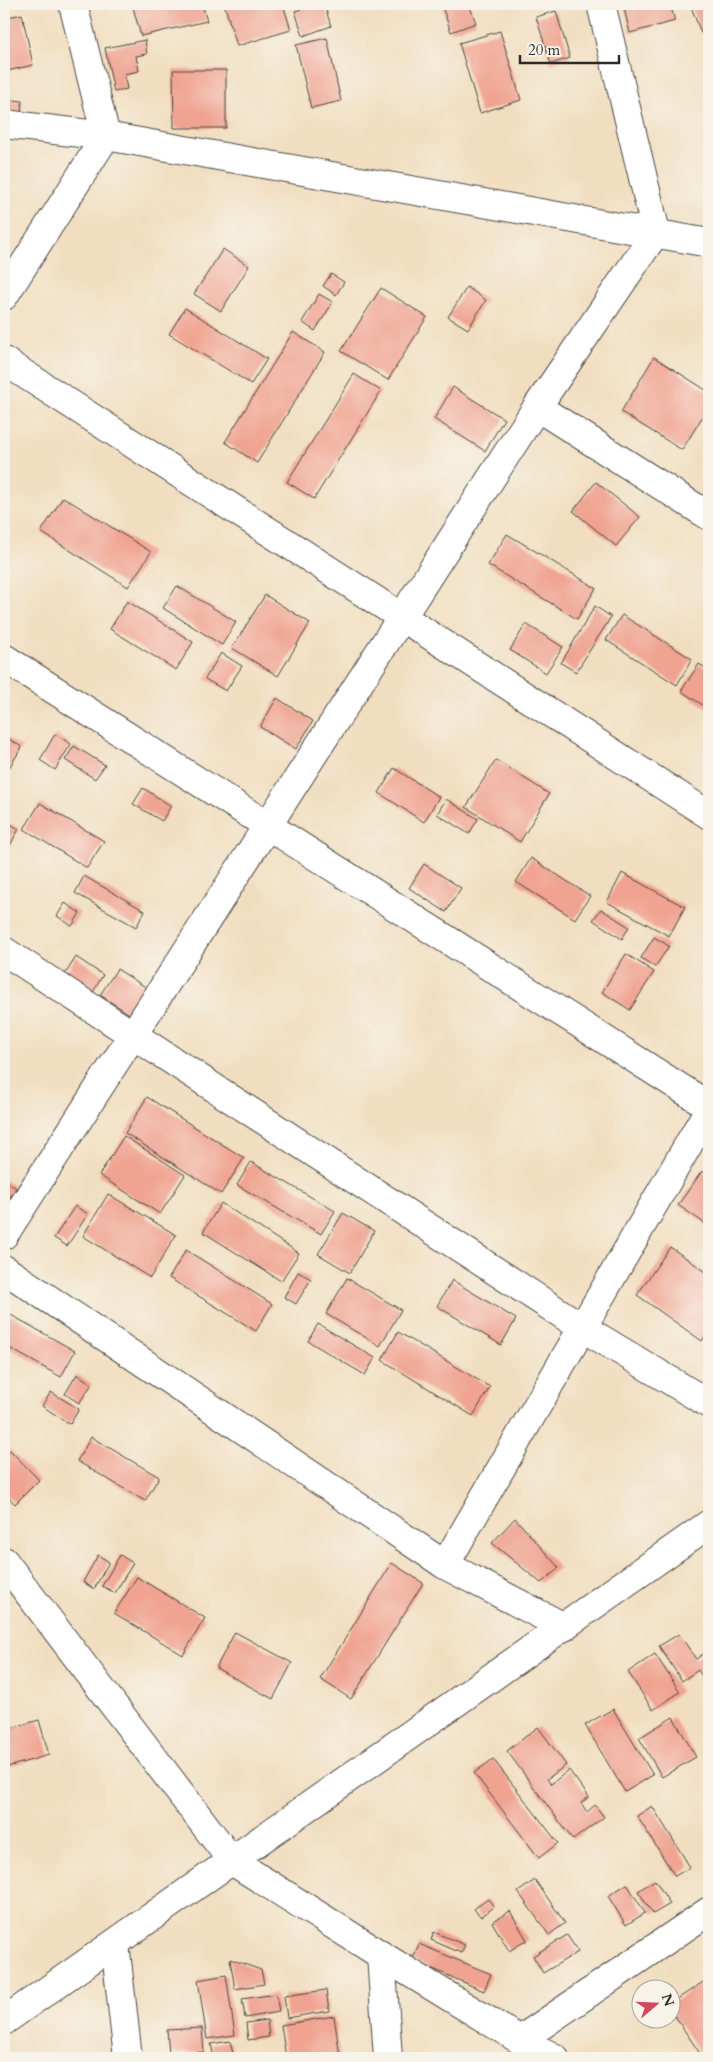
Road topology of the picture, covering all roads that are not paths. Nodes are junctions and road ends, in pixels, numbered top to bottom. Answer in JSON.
{"nodes":[{"id":1,"x":73,"y":4,"type":"edge"},
{"id":2,"x":601,"y":4,"type":"edge"},
{"id":3,"x":4,"y":124,"type":"edge"},
{"id":4,"x":106,"y":136,"type":"junction"},
{"id":5,"x":656,"y":232,"type":"junction"},
{"id":6,"x":709,"y":243,"type":"edge"},
{"id":7,"x":4,"y":296,"type":"edge"},
{"id":8,"x":4,"y":361,"type":"edge"},
{"id":9,"x":537,"y":407,"type":"junction"},
{"id":10,"x":709,"y":516,"type":"edge"},
{"id":11,"x":401,"y":617,"type":"junction"},
{"id":12,"x":4,"y":658,"type":"edge"},
{"id":13,"x":709,"y":815,"type":"edge"},
{"id":14,"x":268,"y":826,"type":"junction"},
{"id":15,"x":4,"y":951,"type":"edge"},
{"id":16,"x":133,"y":1035,"type":"junction"},
{"id":17,"x":709,"y":1108,"type":"edge"},
{"id":18,"x":4,"y":1235,"type":"edge"},
{"id":19,"x":4,"y":1269,"type":"edge"},
{"id":20,"x":583,"y":1328,"type":"junction"},
{"id":21,"x":709,"y":1404,"type":"edge"},
{"id":22,"x":709,"y":1524,"type":"edge"},
{"id":23,"x":4,"y":1561,"type":"edge"},
{"id":24,"x":445,"y":1565,"type":"junction"},
{"id":25,"x":564,"y":1627,"type":"junction"},
{"id":26,"x":232,"y":1861,"type":"junction"},
{"id":27,"x":709,"y":1911,"type":"edge"},
{"id":28,"x":114,"y":1943,"type":"junction"},
{"id":29,"x":381,"y":1955,"type":"junction"},
{"id":30,"x":4,"y":2021,"type":"edge"},
{"id":31,"x":520,"y":2040,"type":"junction"},
{"id":32,"x":128,"y":2058,"type":"edge"},
{"id":33,"x":388,"y":2058,"type":"edge"},
{"id":34,"x":555,"y":2058,"type":"edge"}],
"edges":[{"from":1,"to":4,"type":"street"},
{"from":2,"to":5,"type":"street"},
{"from":3,"to":4,"type":"street"},
{"from":4,"to":5,"type":"street"},
{"from":4,"to":7,"type":"street"},
{"from":5,"to":6,"type":"street"},
{"from":5,"to":9,"type":"street"},
{"from":8,"to":11,"type":"street"},
{"from":9,"to":10,"type":"street"},
{"from":9,"to":11,"type":"street"},
{"from":11,"to":13,"type":"street"},
{"from":11,"to":14,"type":"street"},
{"from":12,"to":14,"type":"street"},
{"from":14,"to":16,"type":"street"},
{"from":14,"to":17,"type":"street"},
{"from":15,"to":16,"type":"street"},
{"from":16,"to":18,"type":"street"},
{"from":16,"to":20,"type":"street"},
{"from":17,"to":20,"type":"street"},
{"from":19,"to":24,"type":"street"},
{"from":20,"to":21,"type":"street"},
{"from":20,"to":24,"type":"street"},
{"from":22,"to":25,"type":"street"},
{"from":23,"to":26,"type":"street"},
{"from":24,"to":25,"type":"street"},
{"from":25,"to":26,"type":"street"},
{"from":26,"to":28,"type":"street"},
{"from":26,"to":29,"type":"street"},
{"from":27,"to":31,"type":"street"},
{"from":28,"to":30,"type":"street"},
{"from":28,"to":32,"type":"street"},
{"from":29,"to":31,"type":"street"},
{"from":29,"to":33,"type":"street"},
{"from":31,"to":34,"type":"street"}]}
